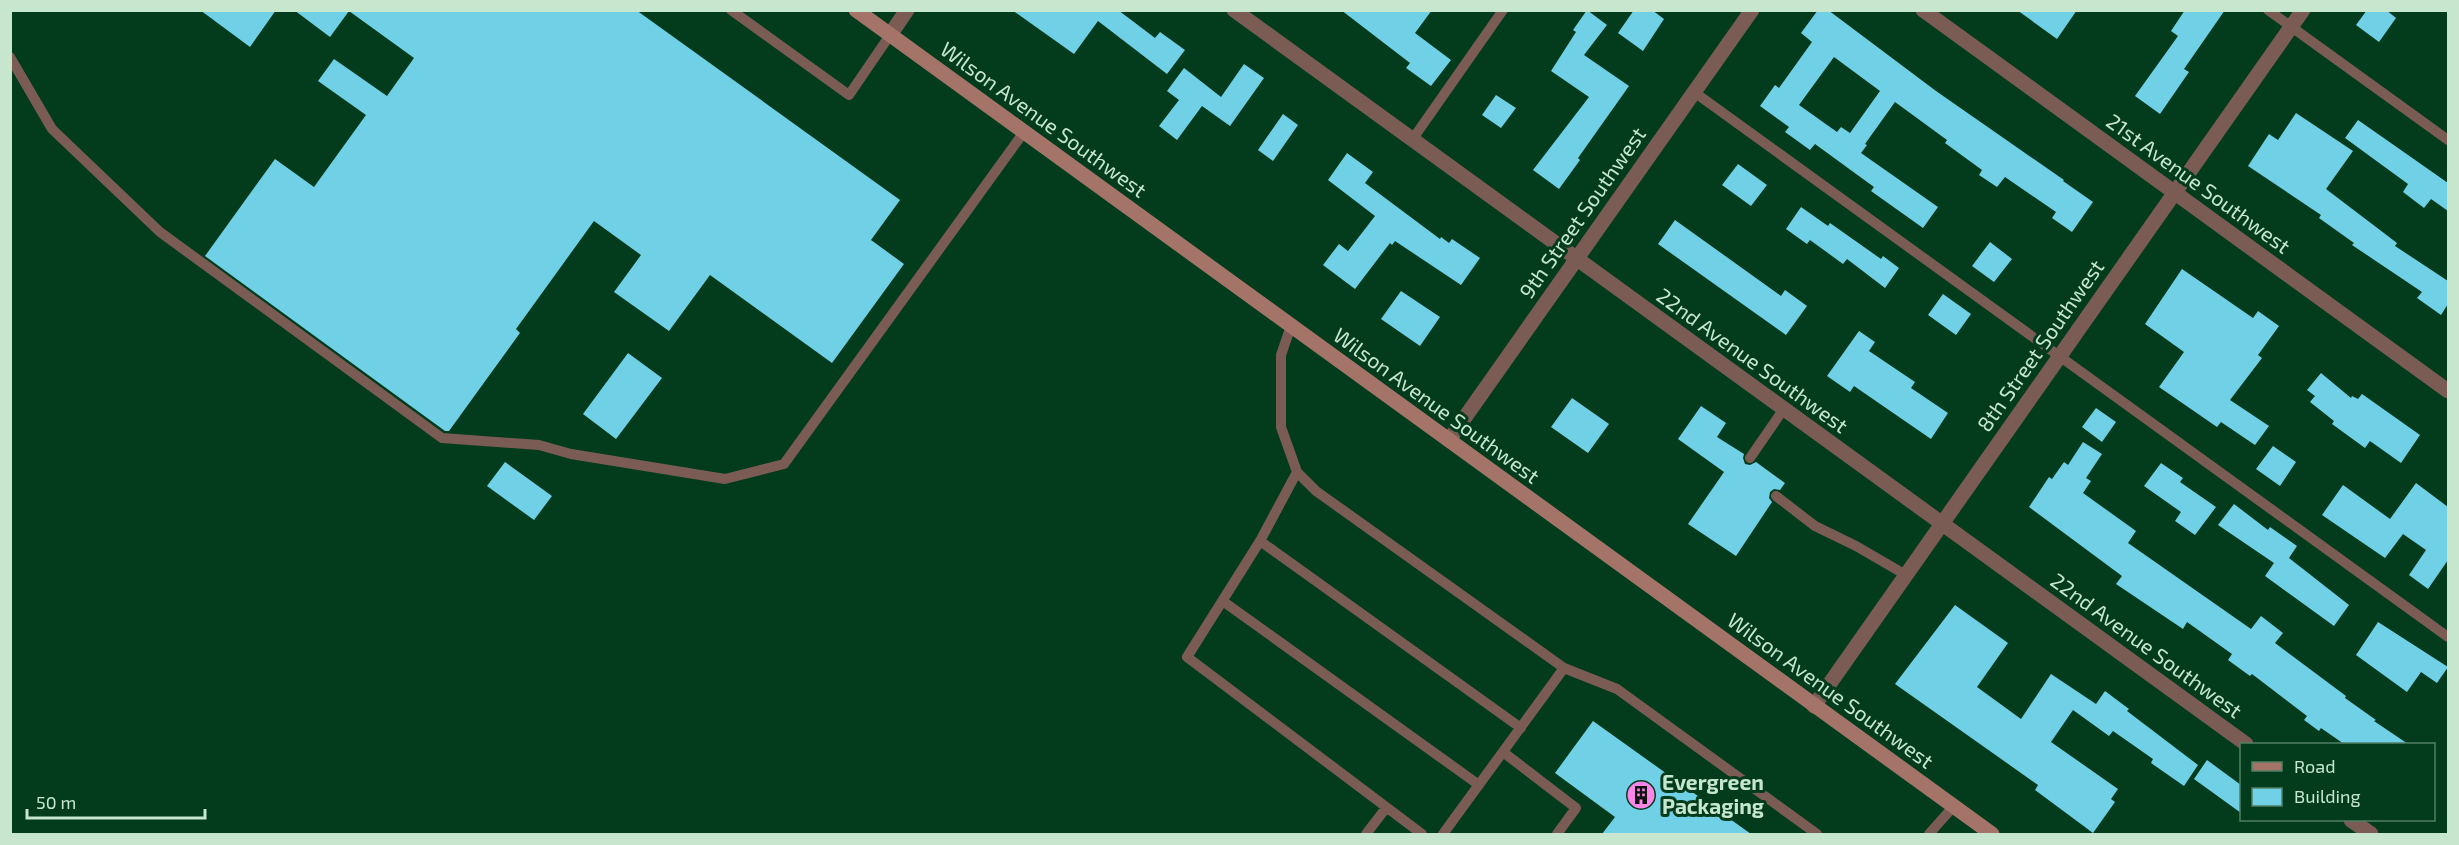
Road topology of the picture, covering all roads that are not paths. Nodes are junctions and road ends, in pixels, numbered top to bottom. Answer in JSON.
{"nodes":[{"id":1,"x":731,"y":10,"type":"edge"},
{"id":2,"x":856,"y":10,"type":"edge"},
{"id":3,"x":907,"y":10,"type":"edge"},
{"id":4,"x":1234,"y":10,"type":"edge"},
{"id":5,"x":1503,"y":10,"type":"edge"},
{"id":6,"x":1752,"y":10,"type":"edge"},
{"id":7,"x":1923,"y":10,"type":"edge"},
{"id":8,"x":2268,"y":10,"type":"edge"},
{"id":9,"x":2303,"y":10,"type":"edge"},
{"id":10,"x":2291,"y":27,"type":"junction"},
{"id":11,"x":890,"y":35,"type":"junction"},
{"id":12,"x":10,"y":57,"type":"edge"},
{"id":13,"x":1694,"y":92,"type":"junction"},
{"id":14,"x":1024,"y":132,"type":"junction"},
{"id":15,"x":1412,"y":140,"type":"junction"},
{"id":16,"x":2448,"y":140,"type":"edge"},
{"id":17,"x":2174,"y":193,"type":"junction"},
{"id":18,"x":1576,"y":260,"type":"junction"},
{"id":19,"x":1291,"y":326,"type":"junction"},
{"id":20,"x":2060,"y":356,"type":"junction"},
{"id":21,"x":2448,"y":391,"type":"edge"},
{"id":22,"x":1783,"y":410,"type":"junction"},
{"id":23,"x":1449,"y":440,"type":"junction"},
{"id":24,"x":1750,"y":458,"type":"dead end"},
{"id":25,"x":1297,"y":472,"type":"junction"},
{"id":26,"x":1776,"y":496,"type":"dead end"},
{"id":27,"x":1941,"y":525,"type":"junction"},
{"id":28,"x":1260,"y":541,"type":"junction"},
{"id":29,"x":1906,"y":575,"type":"junction"},
{"id":30,"x":1224,"y":602,"type":"junction"},
{"id":31,"x":2448,"y":637,"type":"edge"},
{"id":32,"x":1564,"y":668,"type":"junction"},
{"id":33,"x":1814,"y":706,"type":"junction"},
{"id":34,"x":1521,"y":728,"type":"junction"},
{"id":35,"x":2245,"y":743,"type":"edge"},
{"id":36,"x":1503,"y":752,"type":"junction"},
{"id":37,"x":1479,"y":785,"type":"junction"},
{"id":38,"x":1953,"y":807,"type":"junction"},
{"id":39,"x":1386,"y":808,"type":"junction"},
{"id":40,"x":2354,"y":821,"type":"edge"},
{"id":41,"x":1366,"y":834,"type":"edge"},
{"id":42,"x":1422,"y":834,"type":"edge"},
{"id":43,"x":1443,"y":834,"type":"edge"},
{"id":44,"x":1557,"y":834,"type":"edge"},
{"id":45,"x":1817,"y":834,"type":"edge"},
{"id":46,"x":1929,"y":834,"type":"edge"},
{"id":47,"x":1992,"y":834,"type":"edge"},
{"id":48,"x":2372,"y":834,"type":"edge"}],
"edges":[{"from":1,"to":11,"type":"lane"},
{"from":2,"to":11,"type":"main road","name":"Wilson Avenue Southwest"},
{"from":3,"to":11,"type":"street"},
{"from":4,"to":15,"type":"street","name":"22nd Avenue Southwest"},
{"from":5,"to":15,"type":"lane"},
{"from":6,"to":13,"type":"street","name":"9th Street Southwest"},
{"from":7,"to":17,"type":"street","name":"21st Avenue Southwest"},
{"from":8,"to":10,"type":"lane"},
{"from":9,"to":10,"type":"street","name":"8th Street Southwest"},
{"from":10,"to":16,"type":"lane"},
{"from":10,"to":17,"type":"street","name":"8th Street Southwest"},
{"from":11,"to":14,"type":"main road","name":"Wilson Avenue Southwest"},
{"from":12,"to":14,"type":"lane"},
{"from":13,"to":18,"type":"street","name":"9th Street Southwest"},
{"from":13,"to":20,"type":"lane"},
{"from":14,"to":19,"type":"main road","name":"Wilson Avenue Southwest"},
{"from":15,"to":18,"type":"street","name":"22nd Avenue Southwest"},
{"from":17,"to":20,"type":"street","name":"8th Street Southwest"},
{"from":17,"to":21,"type":"street","name":"21st Avenue Southwest"},
{"from":18,"to":22,"type":"street","name":"22nd Avenue Southwest"},
{"from":18,"to":23,"type":"street","name":"9th Street Southwest"},
{"from":19,"to":23,"type":"main road","name":"Wilson Avenue Southwest"},
{"from":19,"to":25,"type":"lane"},
{"from":20,"to":27,"type":"street","name":"8th Street Southwest"},
{"from":20,"to":31,"type":"lane"},
{"from":22,"to":24,"type":"lane"},
{"from":22,"to":27,"type":"street","name":"22nd Avenue Southwest"},
{"from":23,"to":33,"type":"main road","name":"Wilson Avenue Southwest"},
{"from":25,"to":28,"type":"lane"},
{"from":25,"to":32,"type":"lane"},
{"from":26,"to":29,"type":"lane"},
{"from":27,"to":29,"type":"street","name":"8th Street Southwest"},
{"from":27,"to":35,"type":"street","name":"22nd Avenue Southwest"},
{"from":28,"to":30,"type":"lane"},
{"from":28,"to":34,"type":"lane"},
{"from":29,"to":33,"type":"street","name":"8th Street Southwest"},
{"from":30,"to":37,"type":"lane"},
{"from":30,"to":39,"type":"lane"},
{"from":32,"to":34,"type":"lane"},
{"from":32,"to":45,"type":"lane"},
{"from":33,"to":38,"type":"main road","name":"Wilson Avenue Southwest"},
{"from":34,"to":36,"type":"lane"},
{"from":36,"to":37,"type":"lane"},
{"from":36,"to":44,"type":"lane"},
{"from":37,"to":43,"type":"lane"},
{"from":38,"to":46,"type":"lane"},
{"from":38,"to":47,"type":"main road","name":"Wilson Avenue Southwest"},
{"from":39,"to":41,"type":"lane"},
{"from":39,"to":42,"type":"lane"},
{"from":40,"to":48,"type":"street"}]}
